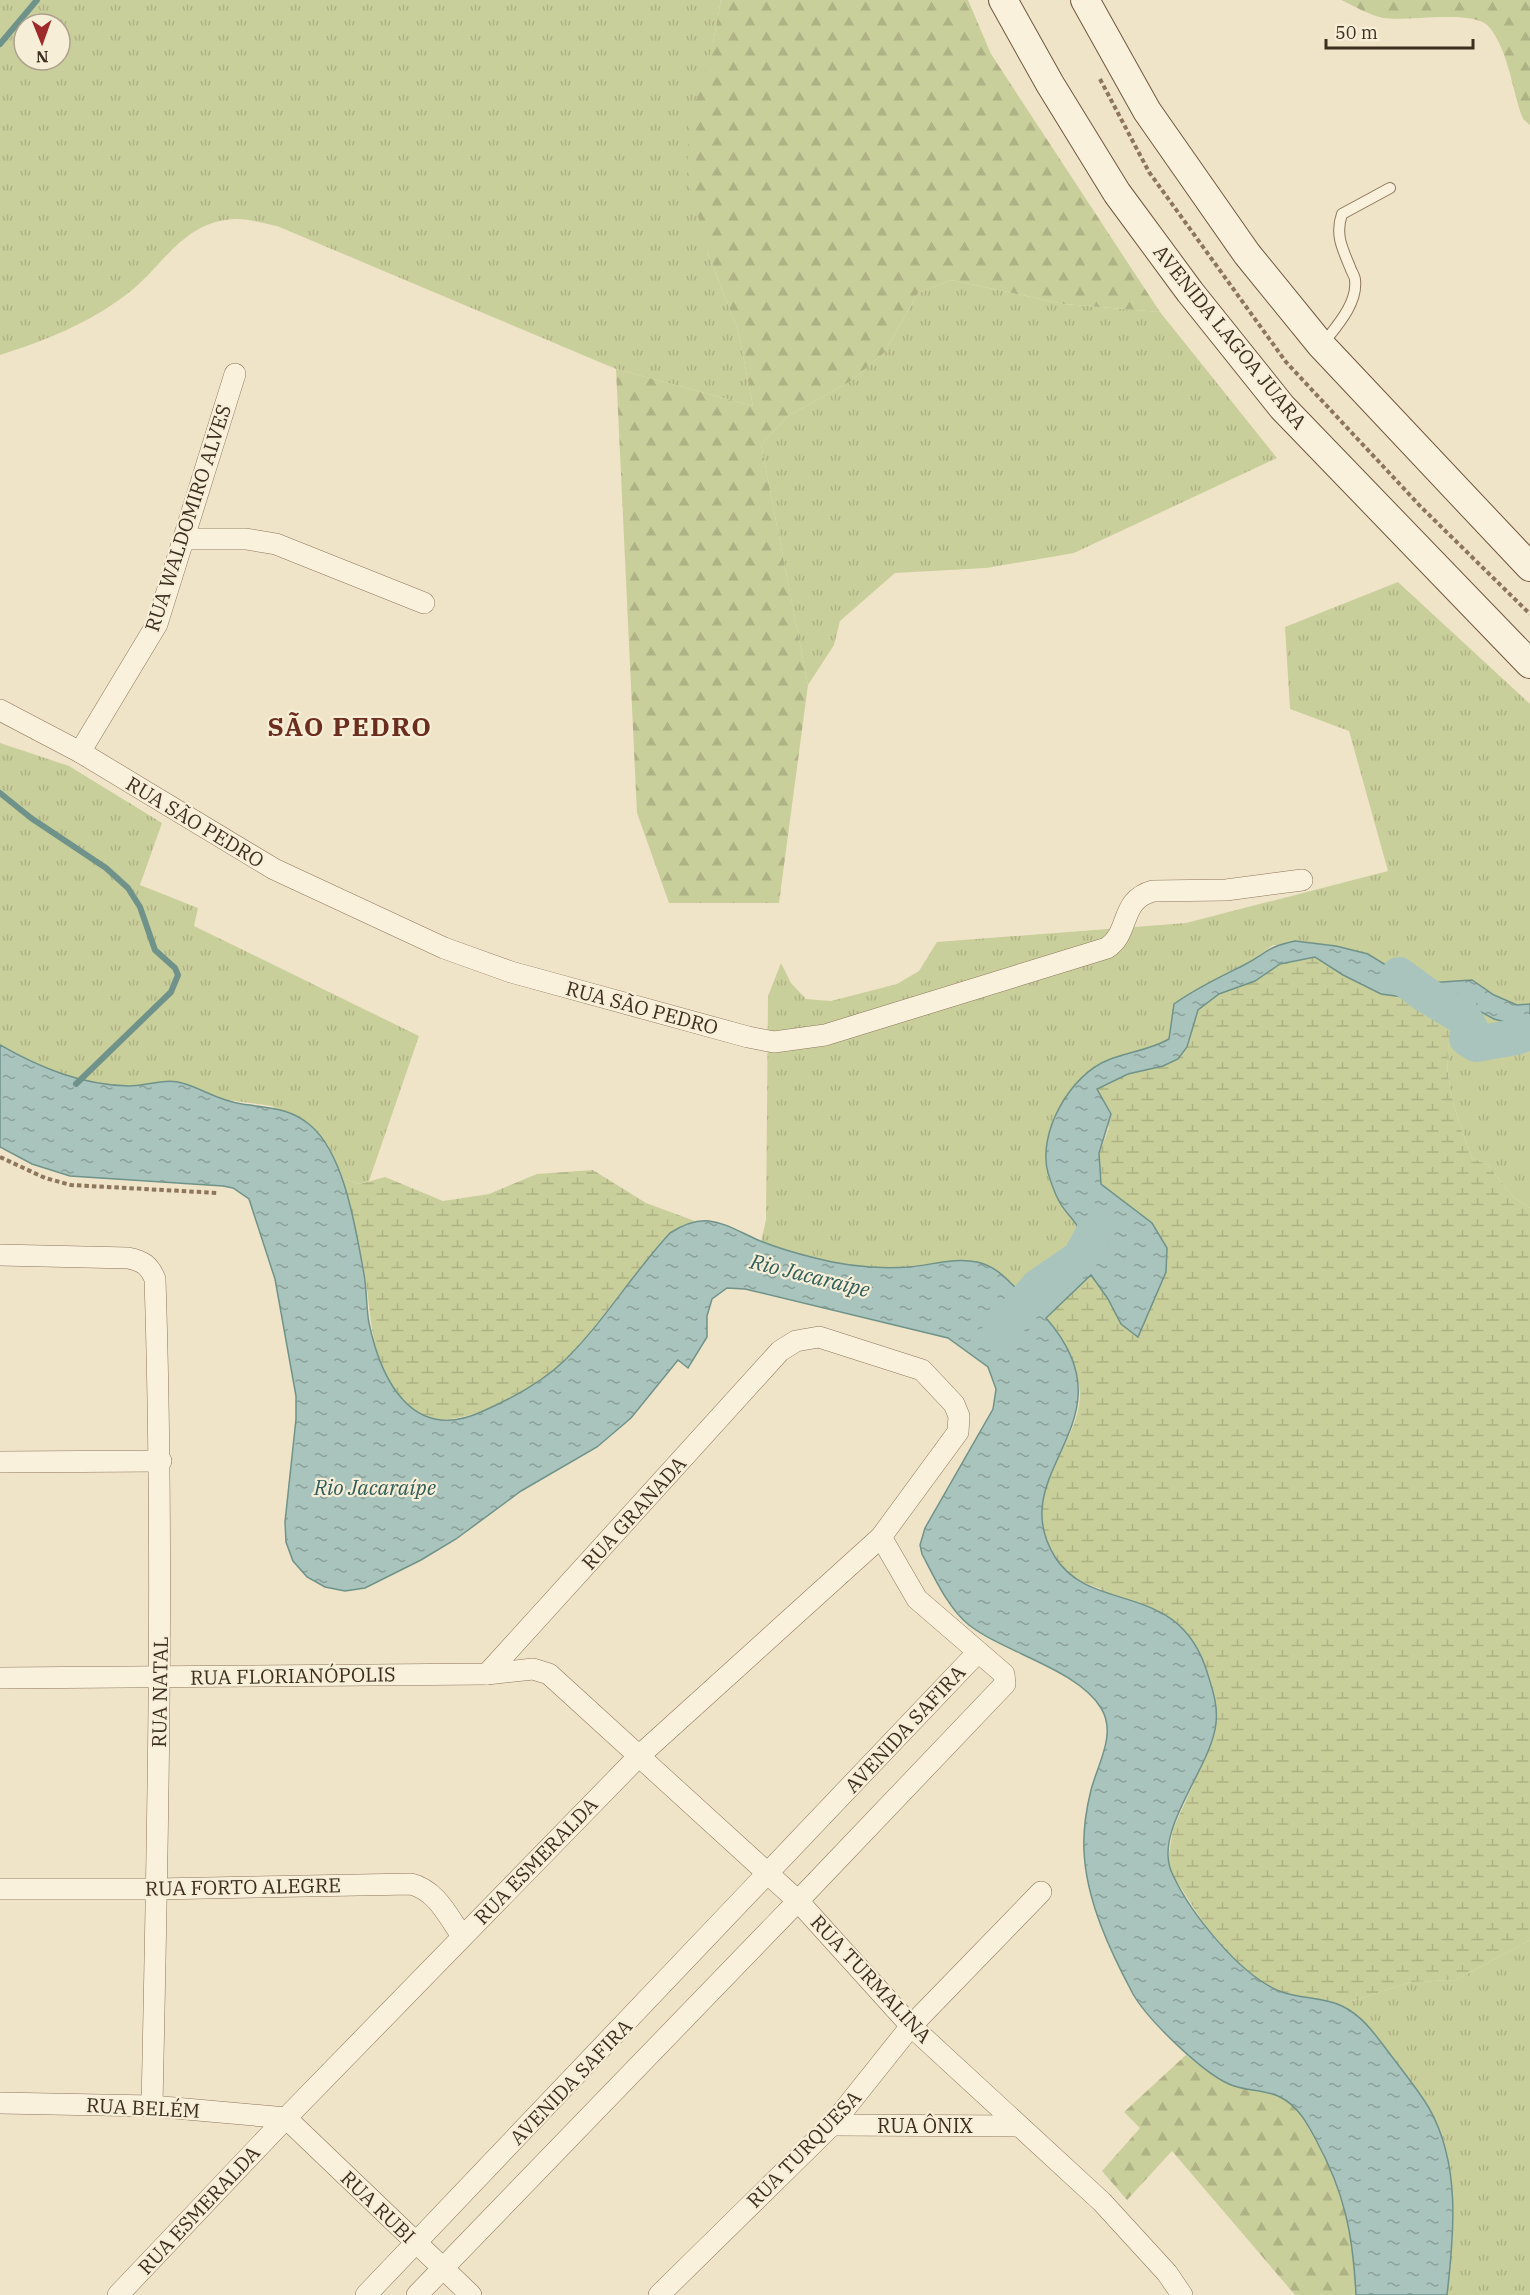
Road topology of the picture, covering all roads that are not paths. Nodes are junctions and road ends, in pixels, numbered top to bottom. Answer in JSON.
{"nodes":[{"id":1,"x":1003,"y":0,"type":"edge"},
{"id":2,"x":1085,"y":0,"type":"edge"},
{"id":3,"x":1390,"y":188,"type":"dead end"},
{"id":4,"x":1321,"y":345,"type":"junction"},
{"id":5,"x":235,"y":374,"type":"dead end"},
{"id":6,"x":185,"y":539,"type":"junction"},
{"id":7,"x":1530,"y":567,"type":"edge"},
{"id":8,"x":424,"y":603,"type":"dead end"},
{"id":9,"x":1530,"y":664,"type":"edge"},
{"id":10,"x":0,"y":710,"type":"edge"},
{"id":11,"x":80,"y":752,"type":"junction"},
{"id":12,"x":1302,"y":880,"type":"dead end"},
{"id":13,"x":0,"y":1255,"type":"edge"},
{"id":14,"x":780,"y":1351,"type":"joint"},
{"id":15,"x":161,"y":1461,"type":"junction"},
{"id":16,"x":0,"y":1462,"type":"edge"},
{"id":17,"x":881,"y":1537,"type":"junction"},
{"id":18,"x":978,"y":1652,"type":"junction"},
{"id":19,"x":487,"y":1674,"type":"junction"},
{"id":20,"x":549,"y":1674,"type":"joint"},
{"id":21,"x":161,"y":1677,"type":"junction"},
{"id":22,"x":0,"y":1678,"type":"edge"},
{"id":23,"x":639,"y":1756,"type":"junction"},
{"id":24,"x":768,"y":1874,"type":"junction"},
{"id":25,"x":0,"y":1889,"type":"edge"},
{"id":26,"x":157,"y":1889,"type":"junction"},
{"id":27,"x":1041,"y":1892,"type":"dead end"},
{"id":28,"x":798,"y":1901,"type":"junction"},
{"id":29,"x":462,"y":1936,"type":"junction"},
{"id":30,"x":911,"y":2026,"type":"junction"},
{"id":31,"x":0,"y":2103,"type":"edge"},
{"id":32,"x":152,"y":2106,"type":"junction"},
{"id":33,"x":286,"y":2118,"type":"junction"},
{"id":34,"x":832,"y":2125,"type":"junction"},
{"id":35,"x":1018,"y":2126,"type":"junction"},
{"id":36,"x":417,"y":2244,"type":"junction"},
{"id":37,"x":443,"y":2268,"type":"junction"},
{"id":38,"x":118,"y":2295,"type":"edge"},
{"id":39,"x":366,"y":2295,"type":"edge"},
{"id":40,"x":417,"y":2295,"type":"edge"},
{"id":41,"x":471,"y":2295,"type":"edge"},
{"id":42,"x":659,"y":2295,"type":"edge"},
{"id":43,"x":1182,"y":2295,"type":"edge"}],
"edges":[{"from":1,"to":9,"type":"main road","name":"AVENIDA LAGOA JUARA"},
{"from":2,"to":4,"type":"main road"},
{"from":3,"to":4,"type":"lane"},
{"from":4,"to":7,"type":"main road"},
{"from":5,"to":6,"type":"street","name":"RUA WALDOMIRO ALVES"},
{"from":6,"to":8,"type":"street"},
{"from":6,"to":11,"type":"street","name":"RUA WALDOMIRO ALVES"},
{"from":10,"to":11,"type":"street","name":"RUA SÃO PEDRO"},
{"from":11,"to":12,"type":"street","name":"RUA SÃO PEDRO"},
{"from":13,"to":15,"type":"street","name":"RUA NATAL"},
{"from":14,"to":17,"type":"street","name":"RUA ESMERALDA"},
{"from":14,"to":19,"type":"street","name":"RUA GRANADA"},
{"from":15,"to":16,"type":"street"},
{"from":15,"to":21,"type":"street","name":"RUA NATAL"},
{"from":17,"to":18,"type":"street"},
{"from":17,"to":23,"type":"street","name":"RUA ESMERALDA"},
{"from":18,"to":24,"type":"street","name":"AVENIDA SAFIRA"},
{"from":18,"to":28,"type":"street","name":"AVENIDA SAFIRA"},
{"from":19,"to":20,"type":"street","name":"RUA FLORIANÓPOLIS"},
{"from":19,"to":21,"type":"street","name":"RUA FLORIANÓPOLIS"},
{"from":20,"to":23,"type":"street","name":"RUA TURMALINA"},
{"from":21,"to":22,"type":"street","name":"RUA FLORIANÓPOLIS"},
{"from":21,"to":26,"type":"street","name":"RUA NATAL"},
{"from":23,"to":24,"type":"street","name":"RUA TURMALINA"},
{"from":23,"to":29,"type":"street","name":"RUA ESMERALDA"},
{"from":24,"to":28,"type":"street","name":"RUA TURMALINA"},
{"from":24,"to":36,"type":"street","name":"AVENIDA SAFIRA"},
{"from":25,"to":26,"type":"street","name":"RUA FORTO ALEGRE"},
{"from":26,"to":29,"type":"street","name":"RUA FORTO ALEGRE"},
{"from":26,"to":32,"type":"street","name":"RUA NATAL"},
{"from":27,"to":30,"type":"street","name":"RUA TURQUESA"},
{"from":28,"to":30,"type":"street","name":"RUA TURMALINA"},
{"from":28,"to":37,"type":"street","name":"AVENIDA SAFIRA"},
{"from":29,"to":33,"type":"street","name":"RUA ESMERALDA"},
{"from":30,"to":34,"type":"street","name":"RUA TURQUESA"},
{"from":30,"to":35,"type":"street","name":"RUA TURMALINA"},
{"from":31,"to":32,"type":"street","name":"RUA BELÉM"},
{"from":32,"to":33,"type":"street","name":"RUA BELÉM"},
{"from":33,"to":36,"type":"street","name":"RUA RUBI"},
{"from":33,"to":38,"type":"street","name":"RUA ESMERALDA"},
{"from":34,"to":35,"type":"street","name":"RUA ÔNIX"},
{"from":34,"to":42,"type":"street","name":"RUA TURQUESA"},
{"from":35,"to":43,"type":"street","name":"RUA TURMALINA"},
{"from":36,"to":37,"type":"street","name":"RUA RUBI"},
{"from":36,"to":39,"type":"street","name":"AVENIDA SAFIRA"},
{"from":37,"to":40,"type":"street","name":"AVENIDA SAFIRA"},
{"from":37,"to":41,"type":"street","name":"RUA RUBI"}]}
